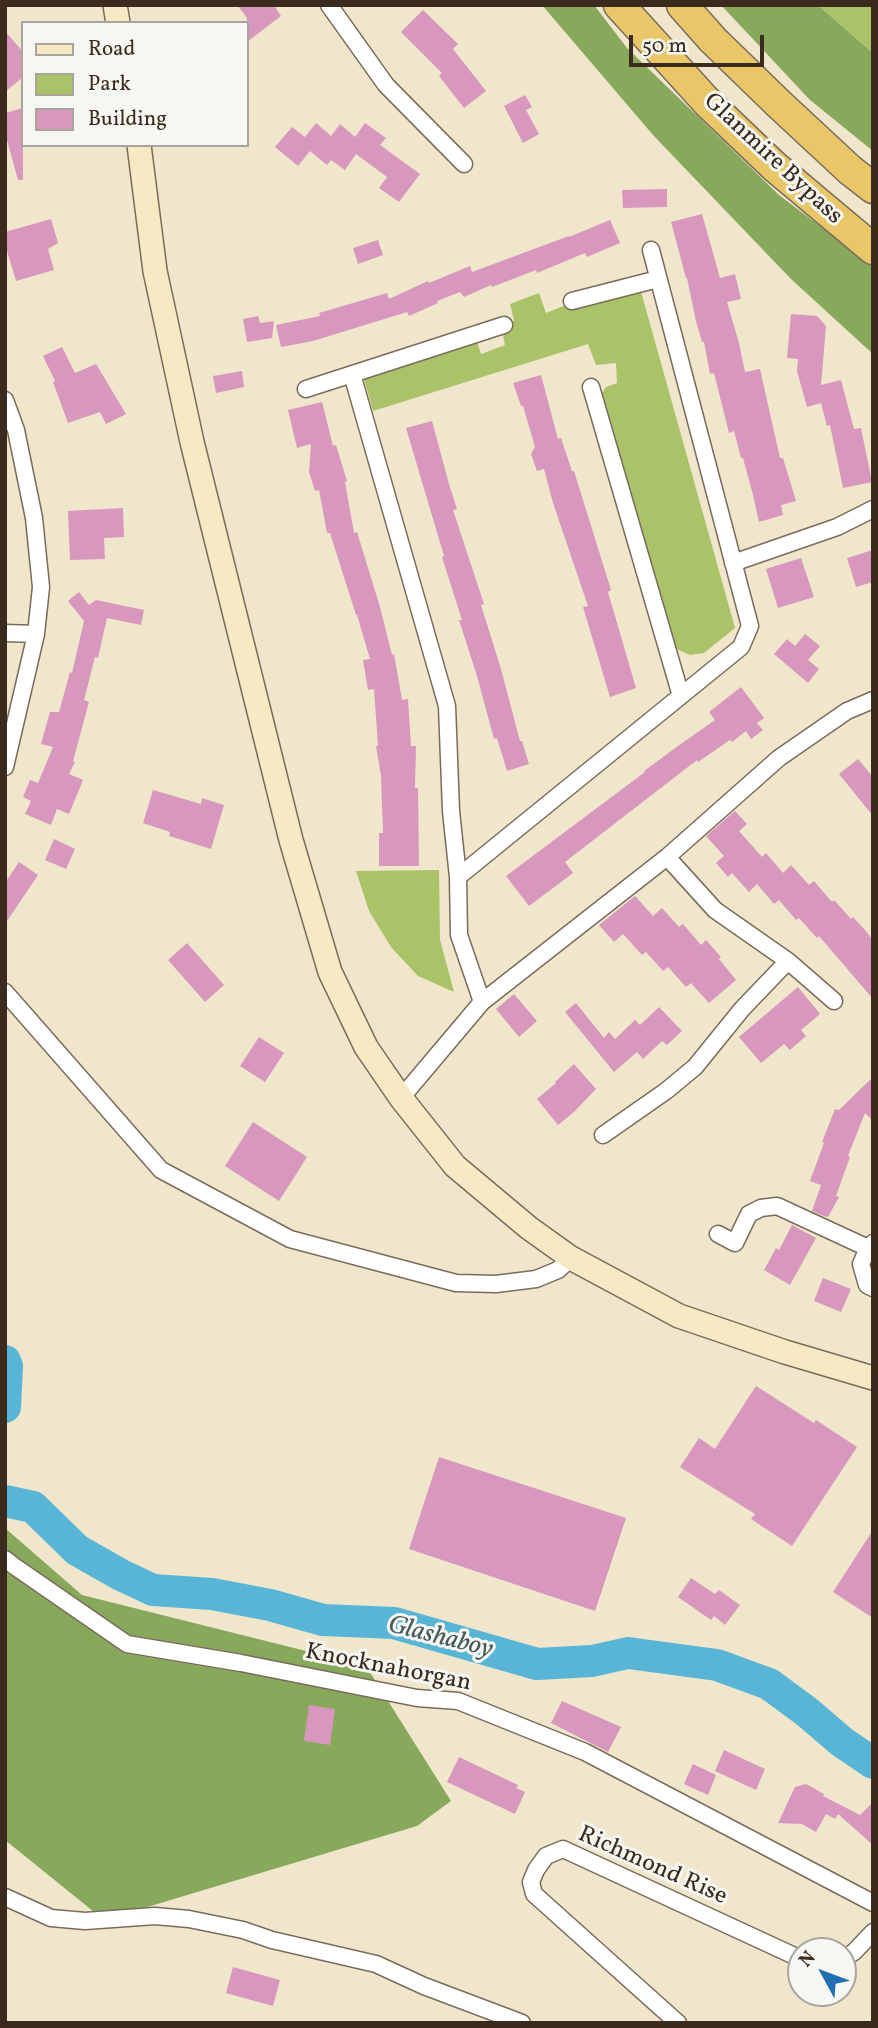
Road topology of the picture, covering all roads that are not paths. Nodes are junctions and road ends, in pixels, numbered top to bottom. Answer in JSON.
{"nodes":[{"id":1,"x":329,"y":5,"type":"edge"},
{"id":2,"x":619,"y":5,"type":"edge"},
{"id":3,"x":682,"y":5,"type":"edge"},
{"id":4,"x":139,"y":147,"type":"edge"},
{"id":5,"x":464,"y":164,"type":"dead end"},
{"id":6,"x":873,"y":188,"type":"edge"},
{"id":7,"x":873,"y":249,"type":"edge"},
{"id":8,"x":651,"y":250,"type":"dead end"},
{"id":9,"x":658,"y":279,"type":"junction"},
{"id":10,"x":572,"y":301,"type":"dead end"},
{"id":11,"x":504,"y":325,"type":"dead end"},
{"id":12,"x":352,"y":374,"type":"junction"},
{"id":13,"x":592,"y":387,"type":"dead end"},
{"id":14,"x":306,"y":388,"type":"dead end"},
{"id":15,"x":5,"y":400,"type":"edge"},
{"id":16,"x":873,"y":509,"type":"edge"},
{"id":17,"x":733,"y":563,"type":"junction"},
{"id":18,"x":5,"y":633,"type":"edge"},
{"id":19,"x":36,"y":634,"type":"junction"},
{"id":20,"x":681,"y":696,"type":"junction"},
{"id":21,"x":872,"y":701,"type":"edge"},
{"id":22,"x":5,"y":767,"type":"edge"},
{"id":23,"x":667,"y":857,"type":"junction"},
{"id":24,"x":458,"y":877,"type":"junction"},
{"id":25,"x":788,"y":961,"type":"junction"},
{"id":26,"x":5,"y":992,"type":"edge"},
{"id":27,"x":834,"y":1001,"type":"dead end"},
{"id":28,"x":482,"y":1002,"type":"junction"},
{"id":29,"x":401,"y":1098,"type":"junction"},
{"id":30,"x":603,"y":1135,"type":"dead end"},
{"id":31,"x":718,"y":1234,"type":"dead end"},
{"id":32,"x":870,"y":1245,"type":"edge"},
{"id":33,"x":571,"y":1258,"type":"junction"},
{"id":34,"x":873,"y":1288,"type":"edge"},
{"id":35,"x":873,"y":1378,"type":"edge"},
{"id":36,"x":5,"y":1559,"type":"edge"},
{"id":37,"x":5,"y":1897,"type":"edge"},
{"id":38,"x":873,"y":1903,"type":"edge"},
{"id":39,"x":873,"y":1933,"type":"edge"},
{"id":40,"x":857,"y":1949,"type":"edge"},
{"id":41,"x":787,"y":1953,"type":"edge"},
{"id":42,"x":522,"y":2023,"type":"edge"},
{"id":43,"x":678,"y":2023,"type":"edge"}],
"edges":[{"from":1,"to":5,"type":"street"},
{"from":2,"to":7,"type":"highway","name":"Glanmire Bypass"},
{"from":3,"to":6,"type":"highway","name":"Glanmire Bypass"},
{"from":4,"to":29,"type":"main road"},
{"from":8,"to":9,"type":"street"},
{"from":9,"to":10,"type":"street"},
{"from":9,"to":17,"type":"street"},
{"from":11,"to":12,"type":"street"},
{"from":12,"to":14,"type":"street"},
{"from":12,"to":24,"type":"street"},
{"from":13,"to":20,"type":"street"},
{"from":15,"to":19,"type":"street"},
{"from":16,"to":17,"type":"street"},
{"from":17,"to":20,"type":"street"},
{"from":18,"to":19,"type":"street"},
{"from":19,"to":22,"type":"street"},
{"from":20,"to":24,"type":"street"},
{"from":21,"to":23,"type":"street"},
{"from":23,"to":25,"type":"street"},
{"from":23,"to":28,"type":"street"},
{"from":24,"to":28,"type":"street"},
{"from":25,"to":27,"type":"street"},
{"from":25,"to":30,"type":"street"},
{"from":26,"to":33,"type":"street"},
{"from":28,"to":29,"type":"street"},
{"from":29,"to":33,"type":"main road"},
{"from":31,"to":32,"type":"street"},
{"from":32,"to":34,"type":"street"},
{"from":33,"to":35,"type":"main road"},
{"from":36,"to":38,"type":"street","name":"Knocknahorgan"},
{"from":37,"to":42,"type":"street"},
{"from":39,"to":40,"type":"street"},
{"from":41,"to":43,"type":"street","name":"Richmond Rise"}]}
